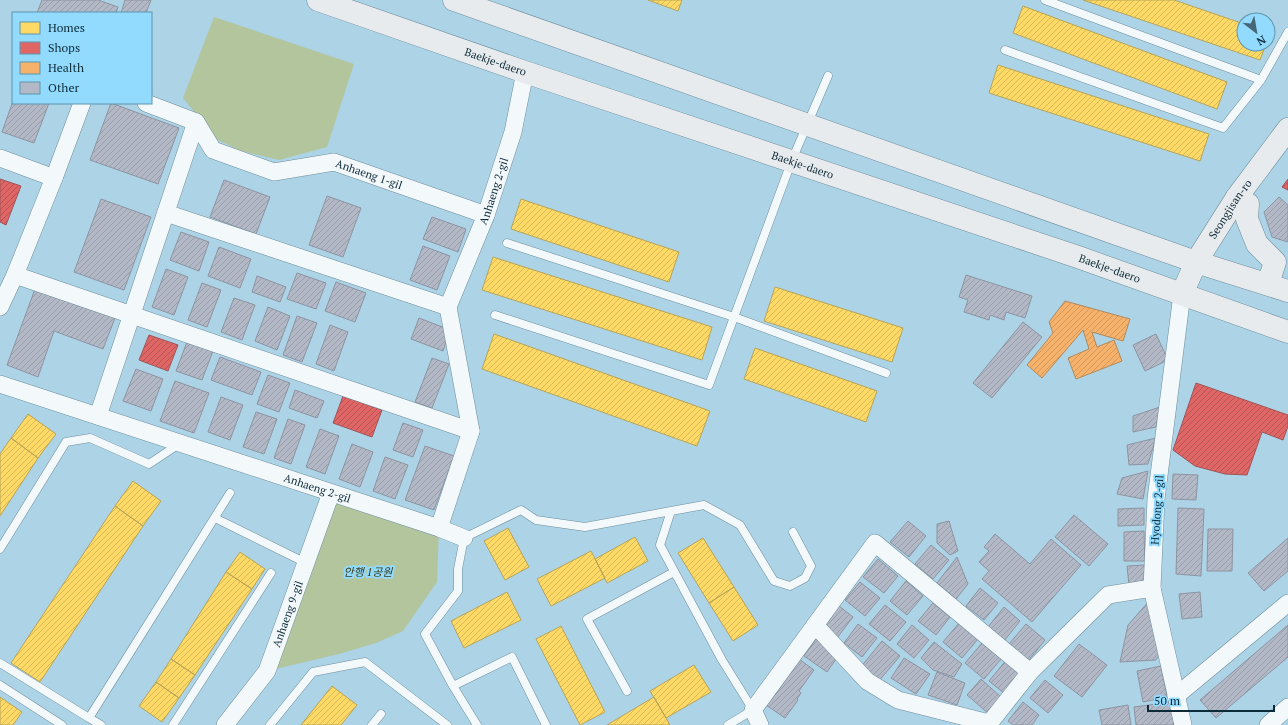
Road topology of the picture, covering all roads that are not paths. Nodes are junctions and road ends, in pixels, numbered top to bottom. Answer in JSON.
{"nodes":[{"id":1,"x":318,"y":0,"type":"edge"},
{"id":2,"x":454,"y":0,"type":"edge"},
{"id":3,"x":1045,"y":0,"type":"edge"},
{"id":4,"x":1288,"y":32,"type":"edge"},
{"id":5,"x":1005,"y":50,"type":"dead end"},
{"id":6,"x":525,"y":72,"type":"junction"},
{"id":7,"x":828,"y":76,"type":"dead end"},
{"id":8,"x":1260,"y":80,"type":"junction"},
{"id":9,"x":82,"y":104,"type":"edge"},
{"id":10,"x":149,"y":104,"type":"edge"},
{"id":11,"x":196,"y":122,"type":"junction"},
{"id":12,"x":807,"y":125,"type":"junction"},
{"id":13,"x":1288,"y":130,"type":"edge"},
{"id":14,"x":0,"y":158,"type":"edge"},
{"id":15,"x":792,"y":160,"type":"junction"},
{"id":16,"x":54,"y":178,"type":"junction"},
{"id":17,"x":1237,"y":197,"type":"junction"},
{"id":18,"x":166,"y":213,"type":"junction"},
{"id":19,"x":486,"y":215,"type":"junction"},
{"id":20,"x":507,"y":243,"type":"dead end"},
{"id":21,"x":1196,"y":262,"type":"junction"},
{"id":22,"x":15,"y":275,"type":"junction"},
{"id":23,"x":1278,"y":287,"type":"edge"},
{"id":24,"x":1182,"y":294,"type":"junction"},
{"id":25,"x":0,"y":307,"type":"edge"},
{"id":26,"x":448,"y":307,"type":"junction"},
{"id":27,"x":132,"y":314,"type":"junction"},
{"id":28,"x":495,"y":315,"type":"dead end"},
{"id":29,"x":734,"y":317,"type":"junction"},
{"id":30,"x":1288,"y":332,"type":"edge"},
{"id":31,"x":886,"y":373,"type":"dead end"},
{"id":32,"x":0,"y":384,"type":"edge"},
{"id":33,"x":98,"y":416,"type":"junction"},
{"id":34,"x":470,"y":431,"type":"junction"},
{"id":35,"x":180,"y":443,"type":"junction"},
{"id":36,"x":230,"y":493,"type":"dead end"},
{"id":37,"x":331,"y":493,"type":"junction"},
{"id":38,"x":671,"y":511,"type":"junction"},
{"id":39,"x":215,"y":518,"type":"junction"},
{"id":40,"x":440,"y":528,"type":"junction"},
{"id":41,"x":793,"y":532,"type":"dead end"},
{"id":42,"x":464,"y":538,"type":"junction"},
{"id":43,"x":0,"y":549,"type":"edge"},
{"id":44,"x":306,"y":563,"type":"junction"},
{"id":45,"x":674,"y":572,"type":"junction"},
{"id":46,"x":271,"y":573,"type":"dead end"},
{"id":47,"x":1152,"y":588,"type":"junction"},
{"id":48,"x":1288,"y":603,"type":"edge"},
{"id":49,"x":815,"y":626,"type":"junction"},
{"id":50,"x":0,"y":663,"type":"edge"},
{"id":51,"x":1030,"y":672,"type":"junction"},
{"id":52,"x":0,"y":686,"type":"edge"},
{"id":53,"x":453,"y":686,"type":"junction"},
{"id":54,"x":627,"y":691,"type":"dead end"},
{"id":55,"x":1176,"y":696,"type":"junction"},
{"id":56,"x":1288,"y":707,"type":"edge"},
{"id":57,"x":381,"y":714,"type":"dead end"},
{"id":58,"x":89,"y":718,"type":"junction"},
{"id":59,"x":757,"y":718,"type":"edge"},
{"id":60,"x":988,"y":724,"type":"edge"},
{"id":61,"x":62,"y":725,"type":"edge"},
{"id":62,"x":101,"y":725,"type":"edge"},
{"id":63,"x":173,"y":725,"type":"edge"},
{"id":64,"x":225,"y":725,"type":"edge"},
{"id":65,"x":270,"y":725,"type":"edge"},
{"id":66,"x":372,"y":725,"type":"edge"},
{"id":67,"x":447,"y":725,"type":"edge"},
{"id":68,"x":477,"y":725,"type":"edge"},
{"id":69,"x":546,"y":725,"type":"edge"},
{"id":70,"x":728,"y":725,"type":"edge"},
{"id":71,"x":1183,"y":725,"type":"edge"},
{"id":72,"x":1268,"y":725,"type":"edge"}],
"edges":[{"from":1,"to":6,"type":"street","name":"Baekje-daero"},
{"from":2,"to":12,"type":"street"},
{"from":3,"to":8,"type":"lane"},
{"from":4,"to":8,"type":"lane"},
{"from":5,"to":8,"type":"lane"},
{"from":6,"to":15,"type":"street","name":"Baekje-daero"},
{"from":6,"to":19,"type":"street","name":"Anhaeng 2-gil"},
{"from":7,"to":12,"type":"lane"},
{"from":9,"to":16,"type":"street"},
{"from":10,"to":11,"type":"street"},
{"from":11,"to":18,"type":"street"},
{"from":11,"to":19,"type":"street","name":"Anhaeng 1-gil"},
{"from":12,"to":15,"type":"lane"},
{"from":12,"to":21,"type":"street"},
{"from":13,"to":17,"type":"street","name":"Seongjisan-ro"},
{"from":14,"to":16,"type":"street"},
{"from":15,"to":24,"type":"street","name":"Baekje-daero"},
{"from":15,"to":29,"type":"lane"},
{"from":16,"to":22,"type":"street"},
{"from":17,"to":21,"type":"street","name":"Seongjisan-ro"},
{"from":17,"to":23,"type":"street"},
{"from":18,"to":26,"type":"street"},
{"from":18,"to":27,"type":"street"},
{"from":19,"to":26,"type":"street","name":"Anhaeng 2-gil"},
{"from":20,"to":29,"type":"lane"},
{"from":21,"to":23,"type":"street"},
{"from":21,"to":24,"type":"street","name":"Seongjisan-ro"},
{"from":22,"to":25,"type":"street"},
{"from":22,"to":27,"type":"street"},
{"from":24,"to":30,"type":"street","name":"Baekje-daero"},
{"from":24,"to":47,"type":"street","name":"Hyodong 2-gil"},
{"from":26,"to":34,"type":"street"},
{"from":27,"to":33,"type":"street"},
{"from":27,"to":34,"type":"street"},
{"from":28,"to":29,"type":"lane"},
{"from":29,"to":31,"type":"lane"},
{"from":32,"to":33,"type":"street","name":"Anhaeng 2-gil"},
{"from":33,"to":35,"type":"street","name":"Anhaeng 2-gil"},
{"from":34,"to":40,"type":"street"},
{"from":35,"to":37,"type":"street","name":"Anhaeng 2-gil"},
{"from":35,"to":43,"type":"lane"},
{"from":36,"to":39,"type":"lane"},
{"from":37,"to":40,"type":"street","name":"Anhaeng 2-gil"},
{"from":37,"to":44,"type":"street","name":"Anhaeng 9-gil"},
{"from":38,"to":41,"type":"lane"},
{"from":38,"to":42,"type":"lane"},
{"from":38,"to":45,"type":"lane"},
{"from":39,"to":44,"type":"lane"},
{"from":39,"to":58,"type":"lane"},
{"from":40,"to":42,"type":"street","name":"Anhaeng 2-gil"},
{"from":42,"to":53,"type":"lane"},
{"from":44,"to":64,"type":"street","name":"Anhaeng 9-gil"},
{"from":45,"to":54,"type":"lane"},
{"from":45,"to":59,"type":"lane"},
{"from":46,"to":63,"type":"lane"},
{"from":47,"to":51,"type":"street"},
{"from":47,"to":55,"type":"street","name":"Hyodong 2-gil"},
{"from":48,"to":55,"type":"street"},
{"from":49,"to":51,"type":"street"},
{"from":49,"to":59,"type":"street"},
{"from":49,"to":60,"type":"street"},
{"from":50,"to":58,"type":"lane"},
{"from":51,"to":60,"type":"street"},
{"from":52,"to":61,"type":"lane"},
{"from":53,"to":68,"type":"lane"},
{"from":53,"to":69,"type":"lane"},
{"from":55,"to":71,"type":"street","name":"Hyodong 2-gil"},
{"from":56,"to":72,"type":"street"},
{"from":57,"to":66,"type":"lane"},
{"from":58,"to":62,"type":"lane"},
{"from":59,"to":70,"type":"lane"},
{"from":65,"to":67,"type":"lane"}]}
